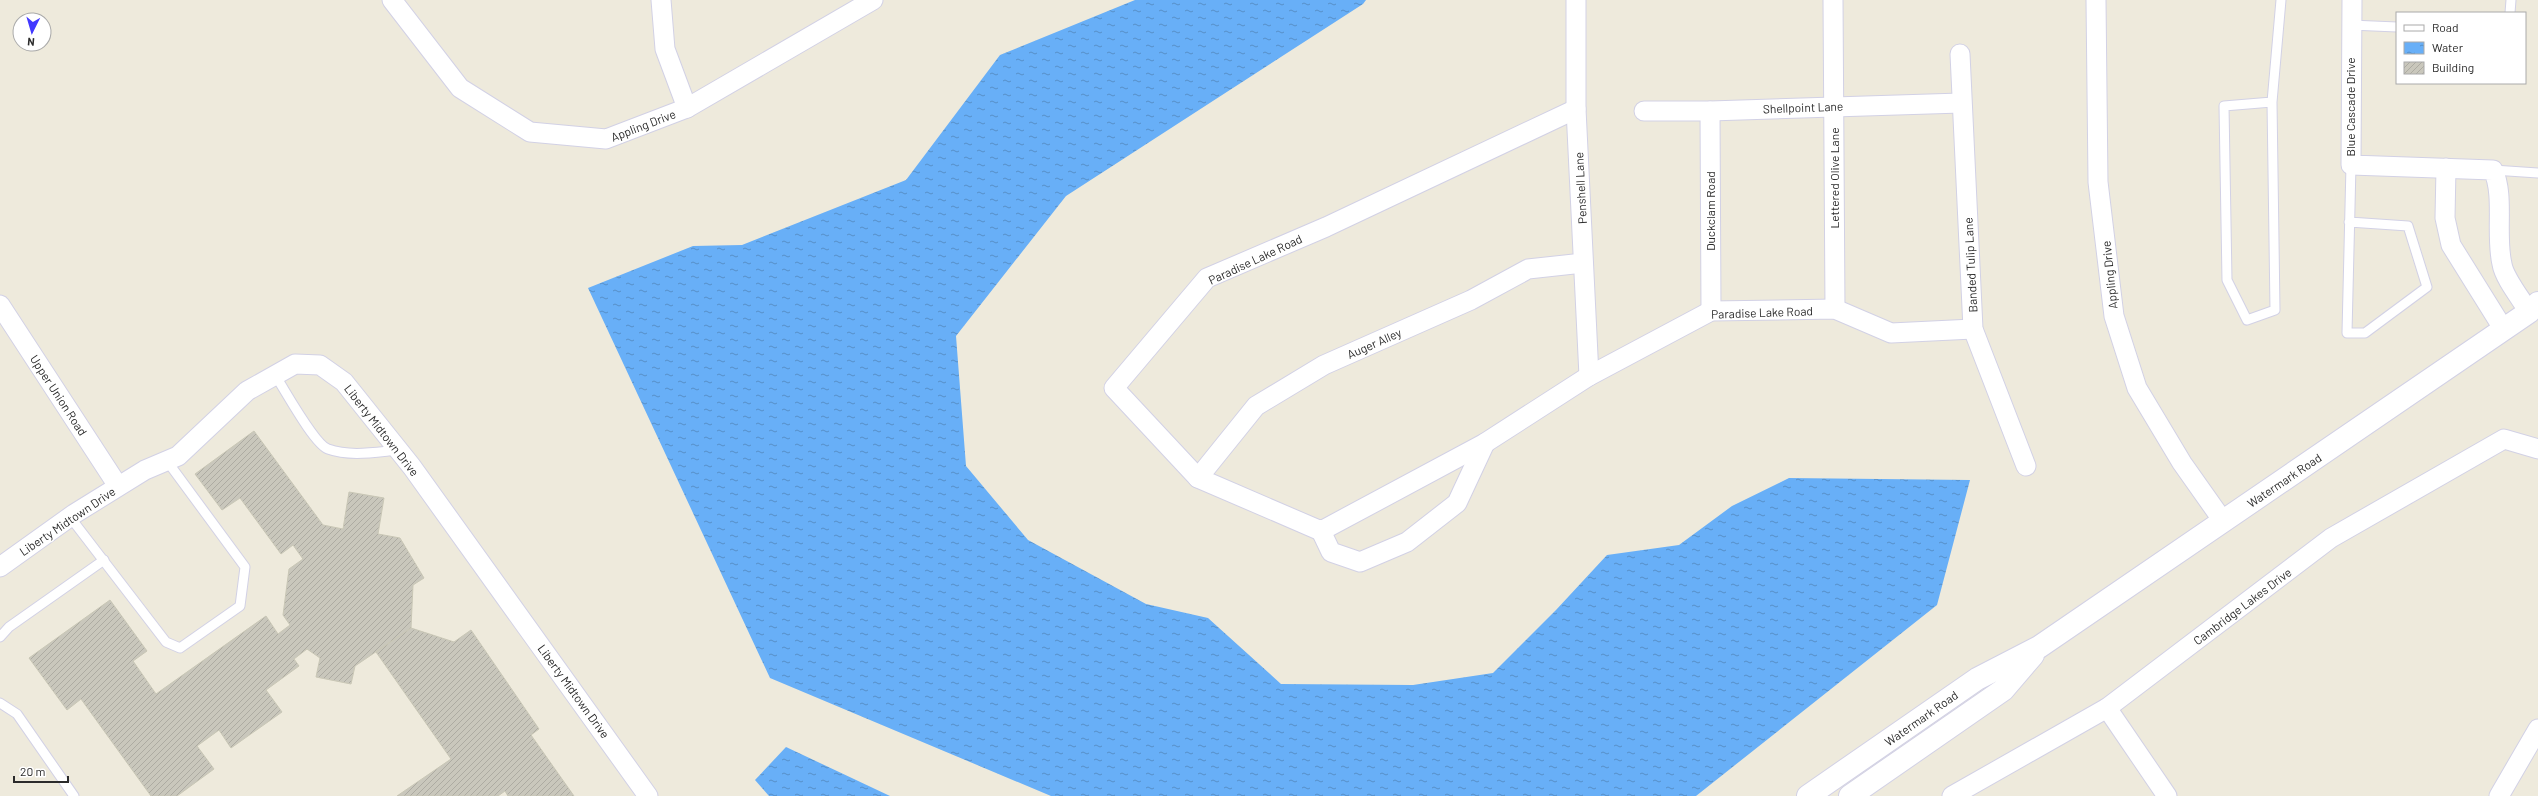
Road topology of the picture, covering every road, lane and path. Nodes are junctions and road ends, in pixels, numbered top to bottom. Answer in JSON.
{"nodes":[{"id":1,"x":392,"y":0,"type":"edge"},
{"id":2,"x":661,"y":0,"type":"edge"},
{"id":3,"x":873,"y":0,"type":"edge"},
{"id":4,"x":1576,"y":0,"type":"edge"},
{"id":5,"x":1833,"y":0,"type":"edge"},
{"id":6,"x":2096,"y":0,"type":"edge"},
{"id":7,"x":2281,"y":0,"type":"edge"},
{"id":8,"x":2352,"y":0,"type":"edge"},
{"id":9,"x":2510,"y":0,"type":"edge"},
{"id":10,"x":2510,"y":12,"type":"edge"},
{"id":11,"x":2350,"y":25,"type":"junction"},
{"id":12,"x":2396,"y":27,"type":"edge"},
{"id":13,"x":1960,"y":54,"type":"dead end"},
{"id":14,"x":2272,"y":102,"type":"junction"},
{"id":15,"x":1961,"y":103,"type":"junction"},
{"id":16,"x":1834,"y":106,"type":"junction"},
{"id":17,"x":687,"y":108,"type":"junction"},
{"id":18,"x":1576,"y":109,"type":"junction"},
{"id":19,"x":1644,"y":111,"type":"dead end"},
{"id":20,"x":1710,"y":111,"type":"junction"},
{"id":21,"x":2350,"y":165,"type":"junction"},
{"id":22,"x":2446,"y":168,"type":"junction"},
{"id":23,"x":2493,"y":170,"type":"junction"},
{"id":24,"x":2538,"y":173,"type":"edge"},
{"id":25,"x":2349,"y":222,"type":"junction"},
{"id":26,"x":1583,"y":263,"type":"junction"},
{"id":27,"x":0,"y":305,"type":"edge"},
{"id":28,"x":2535,"y":308,"type":"edge"},
{"id":29,"x":1834,"y":309,"type":"junction"},
{"id":30,"x":1711,"y":311,"type":"junction"},
{"id":31,"x":1973,"y":329,"type":"junction"},
{"id":32,"x":2504,"y":330,"type":"junction"},
{"id":33,"x":275,"y":375,"type":"junction"},
{"id":34,"x":1589,"y":376,"type":"junction"},
{"id":35,"x":1486,"y":443,"type":"junction"},
{"id":36,"x":2538,"y":449,"type":"edge"},
{"id":37,"x":398,"y":450,"type":"junction"},
{"id":38,"x":166,"y":461,"type":"junction"},
{"id":39,"x":2026,"y":466,"type":"dead end"},
{"id":40,"x":1198,"y":478,"type":"junction"},
{"id":41,"x":118,"y":486,"type":"junction"},
{"id":42,"x":70,"y":516,"type":"junction"},
{"id":43,"x":2223,"y":521,"type":"junction"},
{"id":44,"x":1321,"y":531,"type":"junction"},
{"id":45,"x":104,"y":560,"type":"junction"},
{"id":46,"x":0,"y":567,"type":"edge"},
{"id":47,"x":0,"y":637,"type":"edge"},
{"id":48,"x":2039,"y":647,"type":"junction"},
{"id":49,"x":0,"y":703,"type":"edge"},
{"id":50,"x":2107,"y":708,"type":"junction"},
{"id":51,"x":2538,"y":729,"type":"edge"},
{"id":52,"x":74,"y":796,"type":"edge"},
{"id":53,"x":648,"y":796,"type":"edge"},
{"id":54,"x":1808,"y":796,"type":"edge"},
{"id":55,"x":1850,"y":796,"type":"edge"},
{"id":56,"x":1952,"y":796,"type":"edge"},
{"id":57,"x":2167,"y":796,"type":"edge"},
{"id":58,"x":2499,"y":796,"type":"edge"}],
"edges":[{"from":1,"to":17,"type":"street","name":"Appling Drive"},
{"from":2,"to":17,"type":"street"},
{"from":3,"to":17,"type":"street","name":"Appling Drive"},
{"from":4,"to":18,"type":"street","name":"Penshell Lane"},
{"from":5,"to":16,"type":"street","name":"Lettered Olive Lane"},
{"from":6,"to":43,"type":"street","name":"Appling Drive"},
{"from":7,"to":14,"type":"lane"},
{"from":8,"to":11,"type":"street","name":"Blue Cascade Drive"},
{"from":9,"to":10,"type":"lane"},
{"from":11,"to":12,"type":"lane"},
{"from":11,"to":21,"type":"street","name":"Blue Cascade Drive"},
{"from":13,"to":15,"type":"street","name":"Banded Tulip Lane"},
{"from":14,"to":14,"type":"lane"},
{"from":15,"to":16,"type":"street","name":"Shellpoint Lane"},
{"from":15,"to":31,"type":"street","name":"Banded Tulip Lane"},
{"from":16,"to":20,"type":"street","name":"Shellpoint Lane"},
{"from":16,"to":29,"type":"street","name":"Lettered Olive Lane"},
{"from":18,"to":26,"type":"street","name":"Penshell Lane"},
{"from":18,"to":40,"type":"street","name":"Paradise Lake Road"},
{"from":19,"to":20,"type":"street","name":"Shellpoint Lane"},
{"from":20,"to":30,"type":"street","name":"Duckclam Road"},
{"from":21,"to":22,"type":"street","name":"Blue Cascade Drive"},
{"from":21,"to":25,"type":"lane"},
{"from":22,"to":23,"type":"street","name":"Blue Cascade Drive"},
{"from":22,"to":32,"type":"street"},
{"from":23,"to":24,"type":"lane"},
{"from":23,"to":28,"type":"street"},
{"from":25,"to":25,"type":"lane"},
{"from":26,"to":34,"type":"street","name":"Penshell Lane"},
{"from":26,"to":40,"type":"street","name":"Auger Alley"},
{"from":27,"to":41,"type":"street","name":"Upper Union Road"},
{"from":28,"to":32,"type":"street","name":"Watermark Road"},
{"from":29,"to":30,"type":"street","name":"Paradise Lake Road"},
{"from":29,"to":31,"type":"street","name":"Paradise Lake Road"},
{"from":30,"to":34,"type":"street","name":"Paradise Lake Road"},
{"from":31,"to":39,"type":"street","name":"Banded Tulip Lane"},
{"from":32,"to":43,"type":"street","name":"Watermark Road"},
{"from":33,"to":37,"type":"lane"},
{"from":33,"to":37,"type":"street","name":"Liberty Midtown Drive"},
{"from":33,"to":38,"type":"street","name":"Liberty Midtown Drive"},
{"from":34,"to":35,"type":"street","name":"Paradise Lake Road"},
{"from":35,"to":44,"type":"street","name":"Paradise Lake Road"},
{"from":35,"to":44,"type":"street"},
{"from":36,"to":50,"type":"street","name":"Cambridge Lakes Drive"},
{"from":37,"to":53,"type":"street","name":"Liberty Midtown Drive"},
{"from":38,"to":41,"type":"street","name":"Liberty Midtown Drive"},
{"from":38,"to":45,"type":"lane"},
{"from":40,"to":44,"type":"street","name":"Paradise Lake Road"},
{"from":41,"to":42,"type":"street","name":"Liberty Midtown Drive"},
{"from":42,"to":45,"type":"lane"},
{"from":42,"to":46,"type":"street","name":"Liberty Midtown Drive"},
{"from":43,"to":48,"type":"street","name":"Watermark Road"},
{"from":45,"to":47,"type":"lane"},
{"from":48,"to":54,"type":"street","name":"Watermark Road"},
{"from":48,"to":55,"type":"street","name":"Watermark Road"},
{"from":49,"to":52,"type":"lane"},
{"from":50,"to":56,"type":"street","name":"Cambridge Lakes Drive"},
{"from":50,"to":57,"type":"street"},
{"from":51,"to":58,"type":"street"}]}
